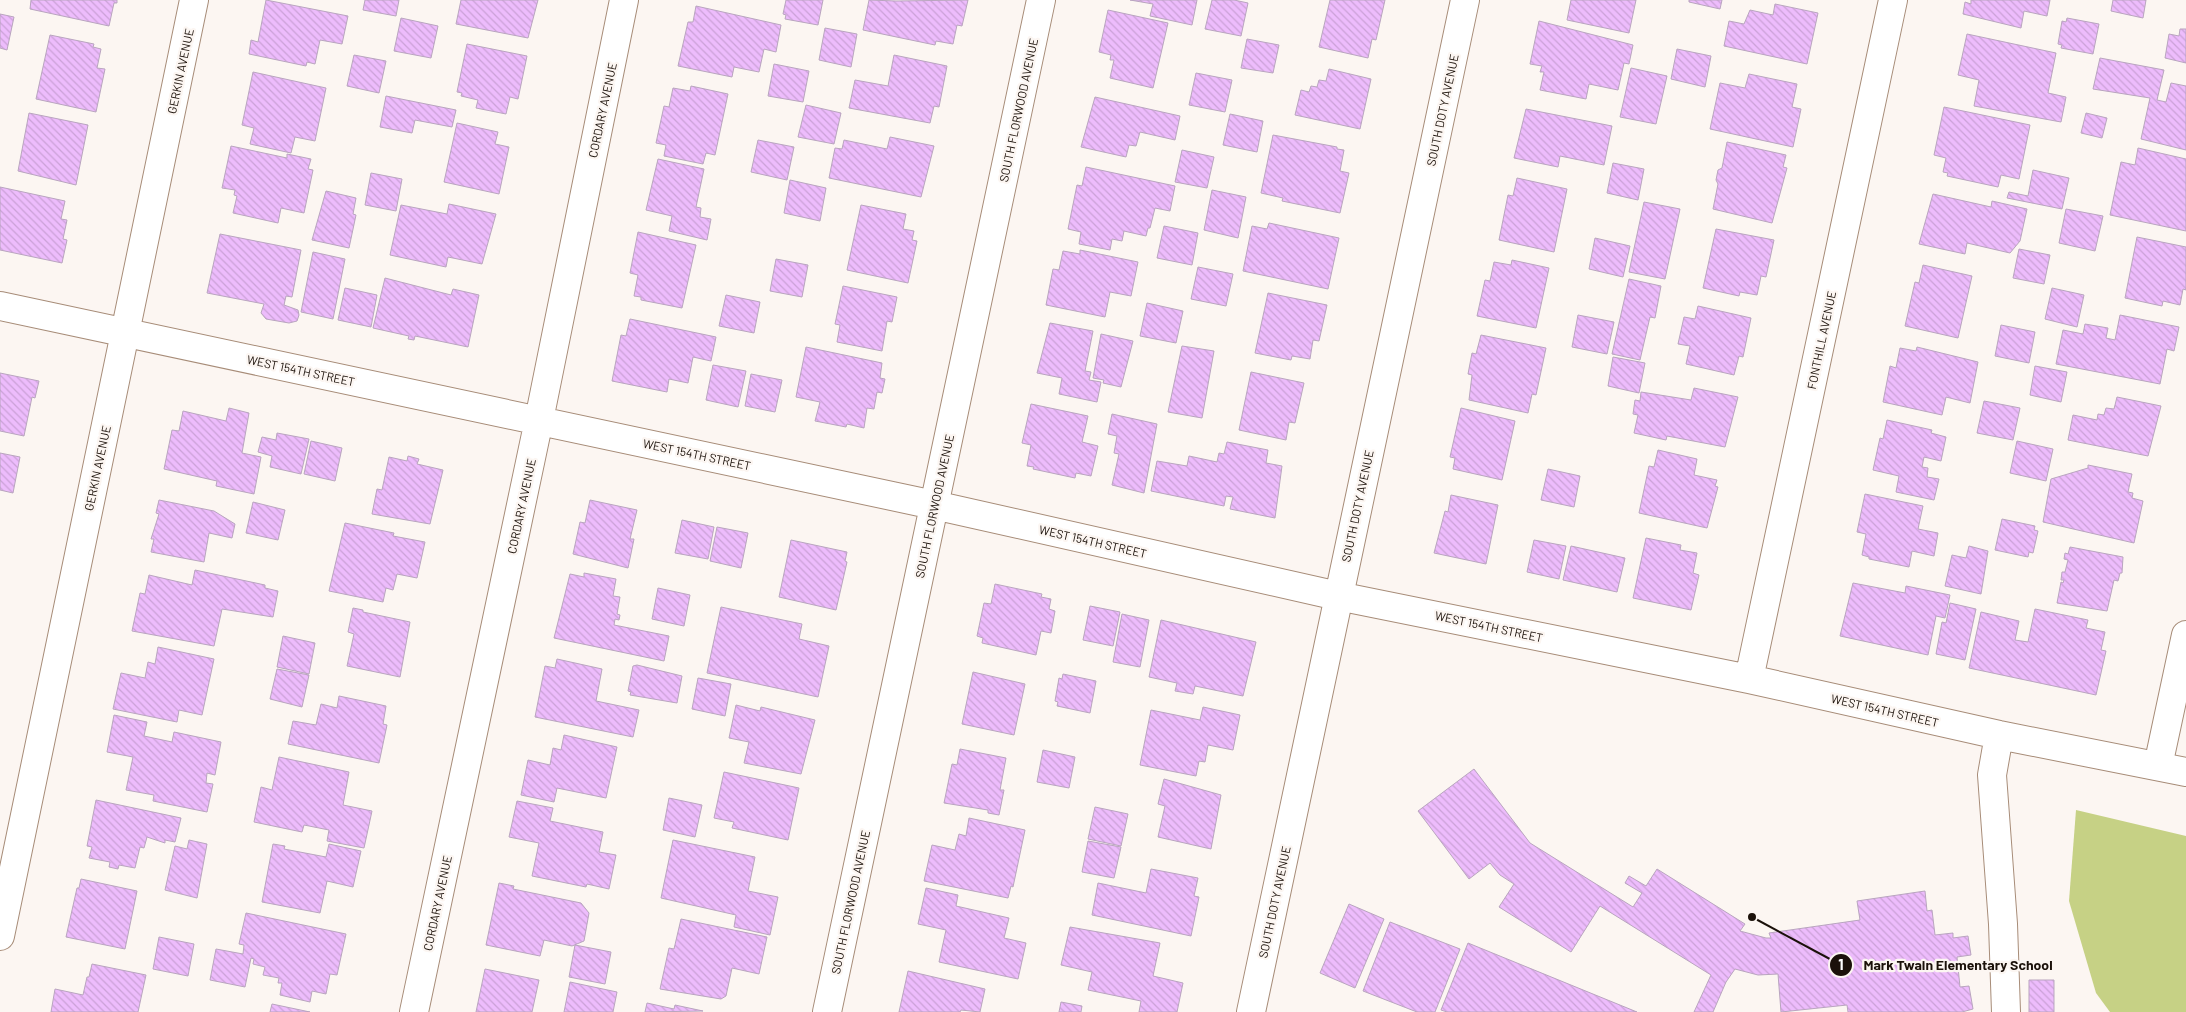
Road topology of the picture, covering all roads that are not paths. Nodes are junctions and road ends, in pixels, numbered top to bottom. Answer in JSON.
{"nodes":[{"id":1,"x":194,"y":0,"type":"edge"},
{"id":2,"x":624,"y":0,"type":"edge"},
{"id":3,"x":1041,"y":0,"type":"edge"},
{"id":4,"x":1465,"y":0,"type":"edge"},
{"id":5,"x":1893,"y":0,"type":"edge"},
{"id":6,"x":0,"y":306,"type":"edge"},
{"id":7,"x":125,"y":332,"type":"junction"},
{"id":8,"x":539,"y":420,"type":"junction"},
{"id":9,"x":934,"y":505,"type":"junction"},
{"id":10,"x":1338,"y":596,"type":"junction"},
{"id":11,"x":2186,"y":635,"type":"edge"},
{"id":12,"x":1750,"y":680,"type":"junction"},
{"id":13,"x":1999,"y":735,"type":"junction"},
{"id":14,"x":2158,"y":766,"type":"junction"},
{"id":15,"x":2186,"y":772,"type":"edge"},
{"id":16,"x":0,"y":936,"type":"edge"},
{"id":17,"x":414,"y":1012,"type":"edge"},
{"id":18,"x":827,"y":1012,"type":"edge"},
{"id":19,"x":1251,"y":1012,"type":"edge"},
{"id":20,"x":2006,"y":1012,"type":"edge"}],
"edges":[{"from":1,"to":7,"type":"street","name":"GERKIN AVENUE"},
{"from":2,"to":8,"type":"street","name":"CORDARY AVENUE"},
{"from":3,"to":9,"type":"street","name":"SOUTH FLORWOOD AVENUE"},
{"from":4,"to":10,"type":"street","name":"SOUTH DOTY AVENUE"},
{"from":5,"to":12,"type":"street","name":"FONTHILL AVENUE"},
{"from":6,"to":7,"type":"street","name":"WEST 154TH STREET"},
{"from":7,"to":8,"type":"street","name":"WEST 154TH STREET"},
{"from":7,"to":16,"type":"street","name":"GERKIN AVENUE"},
{"from":8,"to":9,"type":"street","name":"WEST 154TH STREET"},
{"from":8,"to":17,"type":"street","name":"CORDARY AVENUE"},
{"from":9,"to":10,"type":"street","name":"WEST 154TH STREET"},
{"from":9,"to":18,"type":"street","name":"SOUTH FLORWOOD AVENUE"},
{"from":10,"to":12,"type":"street","name":"WEST 154TH STREET"},
{"from":10,"to":19,"type":"street","name":"SOUTH DOTY AVENUE"},
{"from":11,"to":14,"type":"street"},
{"from":12,"to":13,"type":"street","name":"WEST 154TH STREET"},
{"from":13,"to":14,"type":"street","name":"WEST 154TH STREET"},
{"from":13,"to":20,"type":"street"},
{"from":14,"to":15,"type":"street","name":"WEST 154TH STREET"}]}
